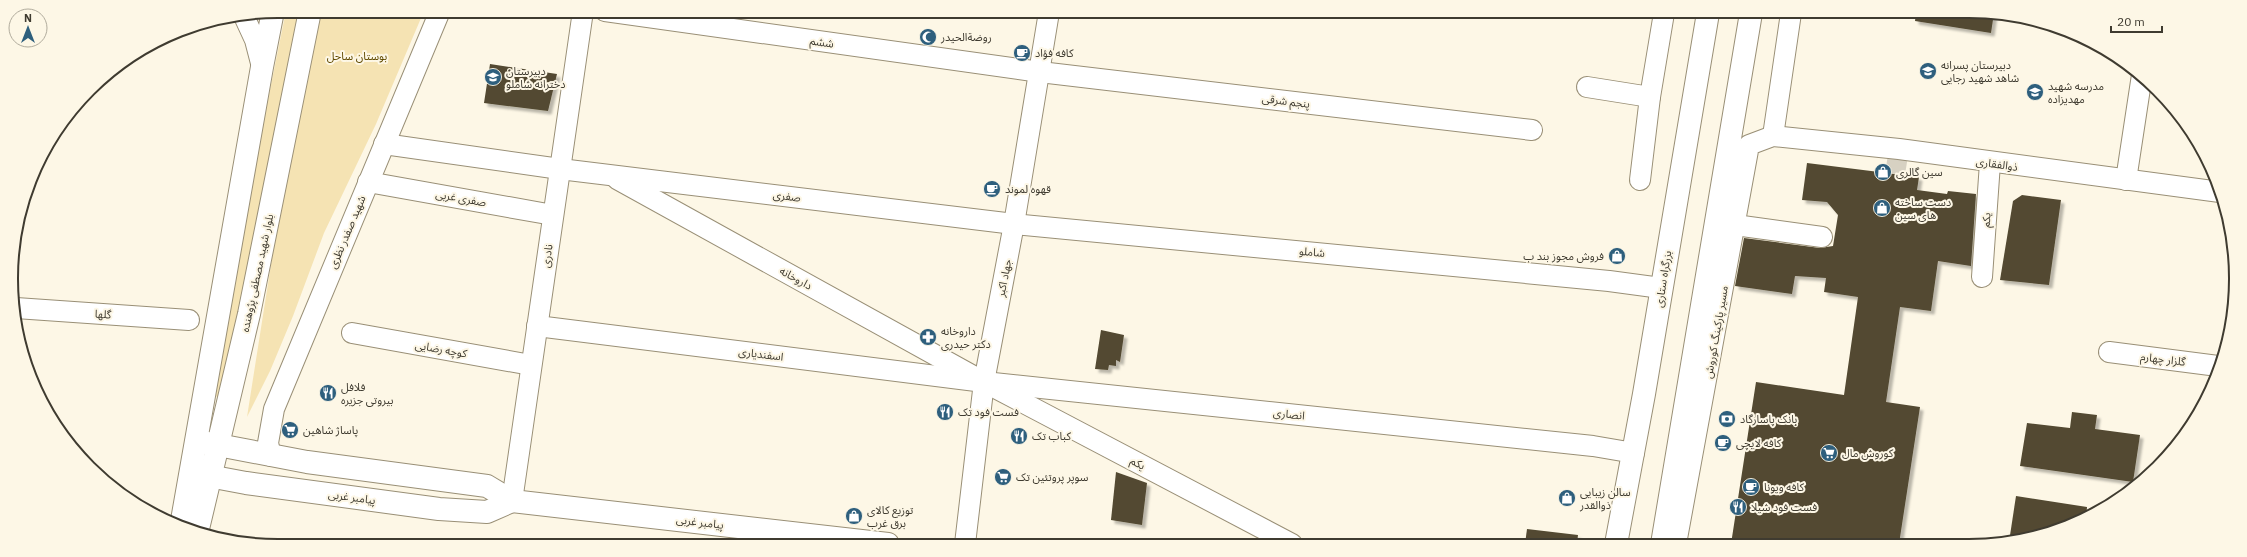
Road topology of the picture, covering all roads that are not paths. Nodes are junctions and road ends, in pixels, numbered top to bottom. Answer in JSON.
{"nodes":[{"id":1,"x":273,"y":18,"type":"edge"},
{"id":2,"x":309,"y":18,"type":"edge"},
{"id":3,"x":437,"y":18,"type":"edge"},
{"id":4,"x":582,"y":18,"type":"edge"},
{"id":5,"x":655,"y":18,"type":"edge"},
{"id":6,"x":1048,"y":18,"type":"edge"},
{"id":7,"x":1663,"y":18,"type":"edge"},
{"id":8,"x":1707,"y":18,"type":"edge"},
{"id":9,"x":1750,"y":18,"type":"edge"},
{"id":10,"x":1790,"y":18,"type":"edge"},
{"id":11,"x":246,"y":20,"type":"edge"},
{"id":12,"x":262,"y":67,"type":"junction"},
{"id":13,"x":1040,"y":72,"type":"junction"},
{"id":14,"x":2141,"y":84,"type":"edge"},
{"id":15,"x":1587,"y":87,"type":"dead end"},
{"id":16,"x":1650,"y":97,"type":"junction"},
{"id":17,"x":1532,"y":130,"type":"dead end"},
{"id":18,"x":1773,"y":136,"type":"junction"},
{"id":19,"x":384,"y":144,"type":"junction"},
{"id":20,"x":1990,"y":163,"type":"junction"},
{"id":21,"x":560,"y":169,"type":"junction"},
{"id":22,"x":608,"y":174,"type":"junction"},
{"id":23,"x":1640,"y":180,"type":"dead end"},
{"id":24,"x":2126,"y":180,"type":"junction"},
{"id":25,"x":368,"y":182,"type":"junction"},
{"id":26,"x":2214,"y":191,"type":"edge"},
{"id":27,"x":553,"y":214,"type":"junction"},
{"id":28,"x":1014,"y":224,"type":"junction"},
{"id":29,"x":1735,"y":225,"type":"junction"},
{"id":30,"x":1822,"y":237,"type":"dead end"},
{"id":31,"x":1982,"y":277,"type":"dead end"},
{"id":32,"x":1662,"y":288,"type":"junction"},
{"id":33,"x":20,"y":308,"type":"edge"},
{"id":34,"x":189,"y":320,"type":"dead end"},
{"id":35,"x":537,"y":326,"type":"junction"},
{"id":36,"x":352,"y":333,"type":"dead end"},
{"id":37,"x":2109,"y":352,"type":"dead end"},
{"id":38,"x":531,"y":365,"type":"junction"},
{"id":39,"x":2214,"y":365,"type":"edge"},
{"id":40,"x":984,"y":382,"type":"junction"},
{"id":41,"x":197,"y":441,"type":"junction"},
{"id":42,"x":218,"y":446,"type":"junction"},
{"id":43,"x":1634,"y":453,"type":"junction"},
{"id":44,"x":271,"y":456,"type":"junction"},
{"id":45,"x":202,"y":474,"type":"junction"},
{"id":46,"x":512,"y":501,"type":"junction"},
{"id":47,"x":183,"y":521,"type":"edge"},
{"id":48,"x":198,"y":526,"type":"edge"},
{"id":49,"x":844,"y":539,"type":"edge"},
{"id":50,"x":966,"y":539,"type":"edge"},
{"id":51,"x":1282,"y":539,"type":"edge"},
{"id":52,"x":1617,"y":539,"type":"edge"},
{"id":53,"x":1663,"y":539,"type":"edge"},
{"id":54,"x":1677,"y":539,"type":"edge"}],
"edges":[{"from":1,"to":12,"type":"main road","name":"بلوار شهید مصطفی پژوهنده"},
{"from":2,"to":42,"type":"main road","name":"بلوار شهید مصطفی پژوهنده"},
{"from":3,"to":19,"type":"street","name":"شهید صفدر نظری"},
{"from":4,"to":21,"type":"street","name":"نادری"},
{"from":5,"to":13,"type":"street","name":"ششم"},
{"from":6,"to":13,"type":"street","name":"جهاد اکبر"},
{"from":7,"to":16,"type":"street"},
{"from":8,"to":32,"type":"main road","name":"بزرگراه ستاری"},
{"from":9,"to":53,"type":"main road"},
{"from":10,"to":18,"type":"street"},
{"from":11,"to":12,"type":"street"},
{"from":12,"to":41,"type":"main road","name":"بلوار شهید مصطفی پژوهنده"},
{"from":13,"to":17,"type":"street","name":"پنجم شرقی"},
{"from":13,"to":28,"type":"street","name":"جهاد اکبر"},
{"from":14,"to":24,"type":"street"},
{"from":15,"to":16,"type":"street"},
{"from":16,"to":23,"type":"street"},
{"from":18,"to":20,"type":"street","name":"ذوالفقاری"},
{"from":18,"to":29,"type":"street","name":"مسیر پارکینگ کوروش"},
{"from":19,"to":21,"type":"street"},
{"from":19,"to":25,"type":"street","name":"شهید صفدر نظری"},
{"from":20,"to":24,"type":"street","name":"ذوالفقاری"},
{"from":20,"to":31,"type":"street","name":"یکم"},
{"from":21,"to":22,"type":"street","name":"صفری"},
{"from":21,"to":27,"type":"street","name":"نادری"},
{"from":22,"to":28,"type":"street","name":"صفری"},
{"from":22,"to":40,"type":"street","name":"داروخانه"},
{"from":24,"to":26,"type":"street","name":"ذوالفقاری"},
{"from":25,"to":27,"type":"street","name":"صفری غربی"},
{"from":25,"to":44,"type":"street","name":"شهید صفدر نظری"},
{"from":27,"to":35,"type":"street","name":"نادری"},
{"from":28,"to":32,"type":"street","name":"شاملو"},
{"from":28,"to":40,"type":"street","name":"جهاد اکبر"},
{"from":29,"to":30,"type":"street"},
{"from":29,"to":54,"type":"street","name":"مسیر پارکینگ کوروش"},
{"from":32,"to":43,"type":"main road","name":"بزرگراه ستاری"},
{"from":33,"to":34,"type":"street","name":"گلها"},
{"from":35,"to":38,"type":"street","name":"نادری"},
{"from":35,"to":40,"type":"street","name":"اسفندیاری"},
{"from":36,"to":38,"type":"street","name":"کوچه رضایی"},
{"from":37,"to":39,"type":"street","name":"گلزار چهارم"},
{"from":38,"to":46,"type":"street","name":"نادری"},
{"from":40,"to":43,"type":"street","name":"انصاری"},
{"from":40,"to":50,"type":"street","name":"جهاد اکبر"},
{"from":40,"to":51,"type":"street","name":"یکم"},
{"from":41,"to":42,"type":"main road","name":"پیامبر غربی"},
{"from":41,"to":45,"type":"main road","name":"بلوار شهید مصطفی پژوهنده"},
{"from":42,"to":44,"type":"main road","name":"پیامبر غربی"},
{"from":42,"to":45,"type":"main road","name":"بلوار شهید مصطفی پژوهنده"},
{"from":43,"to":52,"type":"main road","name":"بزرگراه ستاری"},
{"from":44,"to":46,"type":"main road","name":"پیامبر غربی"},
{"from":45,"to":46,"type":"main road","name":"پیامبر غربی"},
{"from":45,"to":47,"type":"main road","name":"بلوار شهید مصطفی پژوهنده"},
{"from":45,"to":48,"type":"main road","name":"بلوار شهید مصطفی پژوهنده"},
{"from":46,"to":49,"type":"main road","name":"پیامبر غربی"}]}
